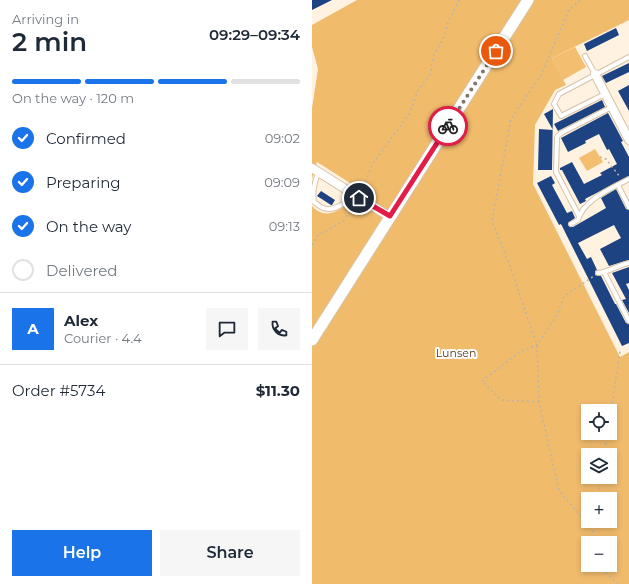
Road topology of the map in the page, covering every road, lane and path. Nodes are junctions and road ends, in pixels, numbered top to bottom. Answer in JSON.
{"nodes":[{"id":1,"x":459,"y":0,"type":"edge"},
{"id":2,"x":528,"y":0,"type":"edge"},
{"id":3,"x":580,"y":0,"type":"edge"},
{"id":4,"x":585,"y":56,"type":"dead end"},
{"id":5,"x":629,"y":57,"type":"edge"},
{"id":6,"x":595,"y":74,"type":"junction"},
{"id":7,"x":605,"y":94,"type":"junction"},
{"id":8,"x":612,"y":107,"type":"junction"},
{"id":9,"x":629,"y":139,"type":"edge"},
{"id":10,"x":600,"y":157,"type":"dead end"},
{"id":11,"x":316,"y":170,"type":"edge"},
{"id":12,"x":629,"y":179,"type":"edge"},
{"id":13,"x":623,"y":182,"type":"junction"},
{"id":14,"x":618,"y":185,"type":"junction"},
{"id":15,"x":357,"y":196,"type":"junction"},
{"id":16,"x":627,"y":199,"type":"edge"},
{"id":17,"x":629,"y":207,"type":"edge"},
{"id":18,"x":390,"y":216,"type":"junction"},
{"id":19,"x":579,"y":216,"type":"junction"},
{"id":20,"x":571,"y":224,"type":"dead end"},
{"id":21,"x":312,"y":245,"type":"edge"},
{"id":22,"x":629,"y":263,"type":"edge"},
{"id":23,"x":604,"y":272,"type":"junction"},
{"id":24,"x":598,"y":273,"type":"joint"},
{"id":25,"x":629,"y":321,"type":"edge"},
{"id":26,"x":312,"y":340,"type":"edge"},
{"id":27,"x":537,"y":345,"type":"junction"},
{"id":28,"x":620,"y":351,"type":"dead end"},
{"id":29,"x":539,"y":402,"type":"junction"},
{"id":30,"x":612,"y":404,"type":"edge"},
{"id":31,"x":581,"y":516,"type":"edge"},
{"id":32,"x":592,"y":528,"type":"edge"},
{"id":33,"x":594,"y":536,"type":"edge"},
{"id":34,"x":606,"y":572,"type":"edge"},
{"id":35,"x":617,"y":584,"type":"edge"}],
"edges":[{"from":1,"to":15,"type":"path"},
{"from":2,"to":18,"type":"main road"},
{"from":3,"to":27,"type":"path"},
{"from":4,"to":6,"type":"lane"},
{"from":5,"to":6,"type":"lane"},
{"from":6,"to":7,"type":"street"},
{"from":6,"to":7,"type":"lane"},
{"from":7,"to":8,"type":"street"},
{"from":8,"to":9,"type":"street"},
{"from":8,"to":19,"type":"lane"},
{"from":10,"to":13,"type":"path"},
{"from":11,"to":15,"type":"street"},
{"from":11,"to":15,"type":"lane"},
{"from":12,"to":13,"type":"lane"},
{"from":13,"to":14,"type":"lane"},
{"from":14,"to":16,"type":"lane"},
{"from":14,"to":19,"type":"lane"},
{"from":15,"to":18,"type":"street"},
{"from":15,"to":21,"type":"path"},
{"from":16,"to":17,"type":"lane"},
{"from":18,"to":26,"type":"main road"},
{"from":19,"to":20,"type":"lane"},
{"from":22,"to":23,"type":"lane"},
{"from":23,"to":24,"type":"lane"},
{"from":23,"to":25,"type":"lane"},
{"from":24,"to":27,"type":"path"},
{"from":27,"to":29,"type":"path"},
{"from":27,"to":29,"type":"path"},
{"from":28,"to":30,"type":"path"},
{"from":29,"to":31,"type":"path"},
{"from":32,"to":33,"type":"path"},
{"from":34,"to":35,"type":"path"}]}
